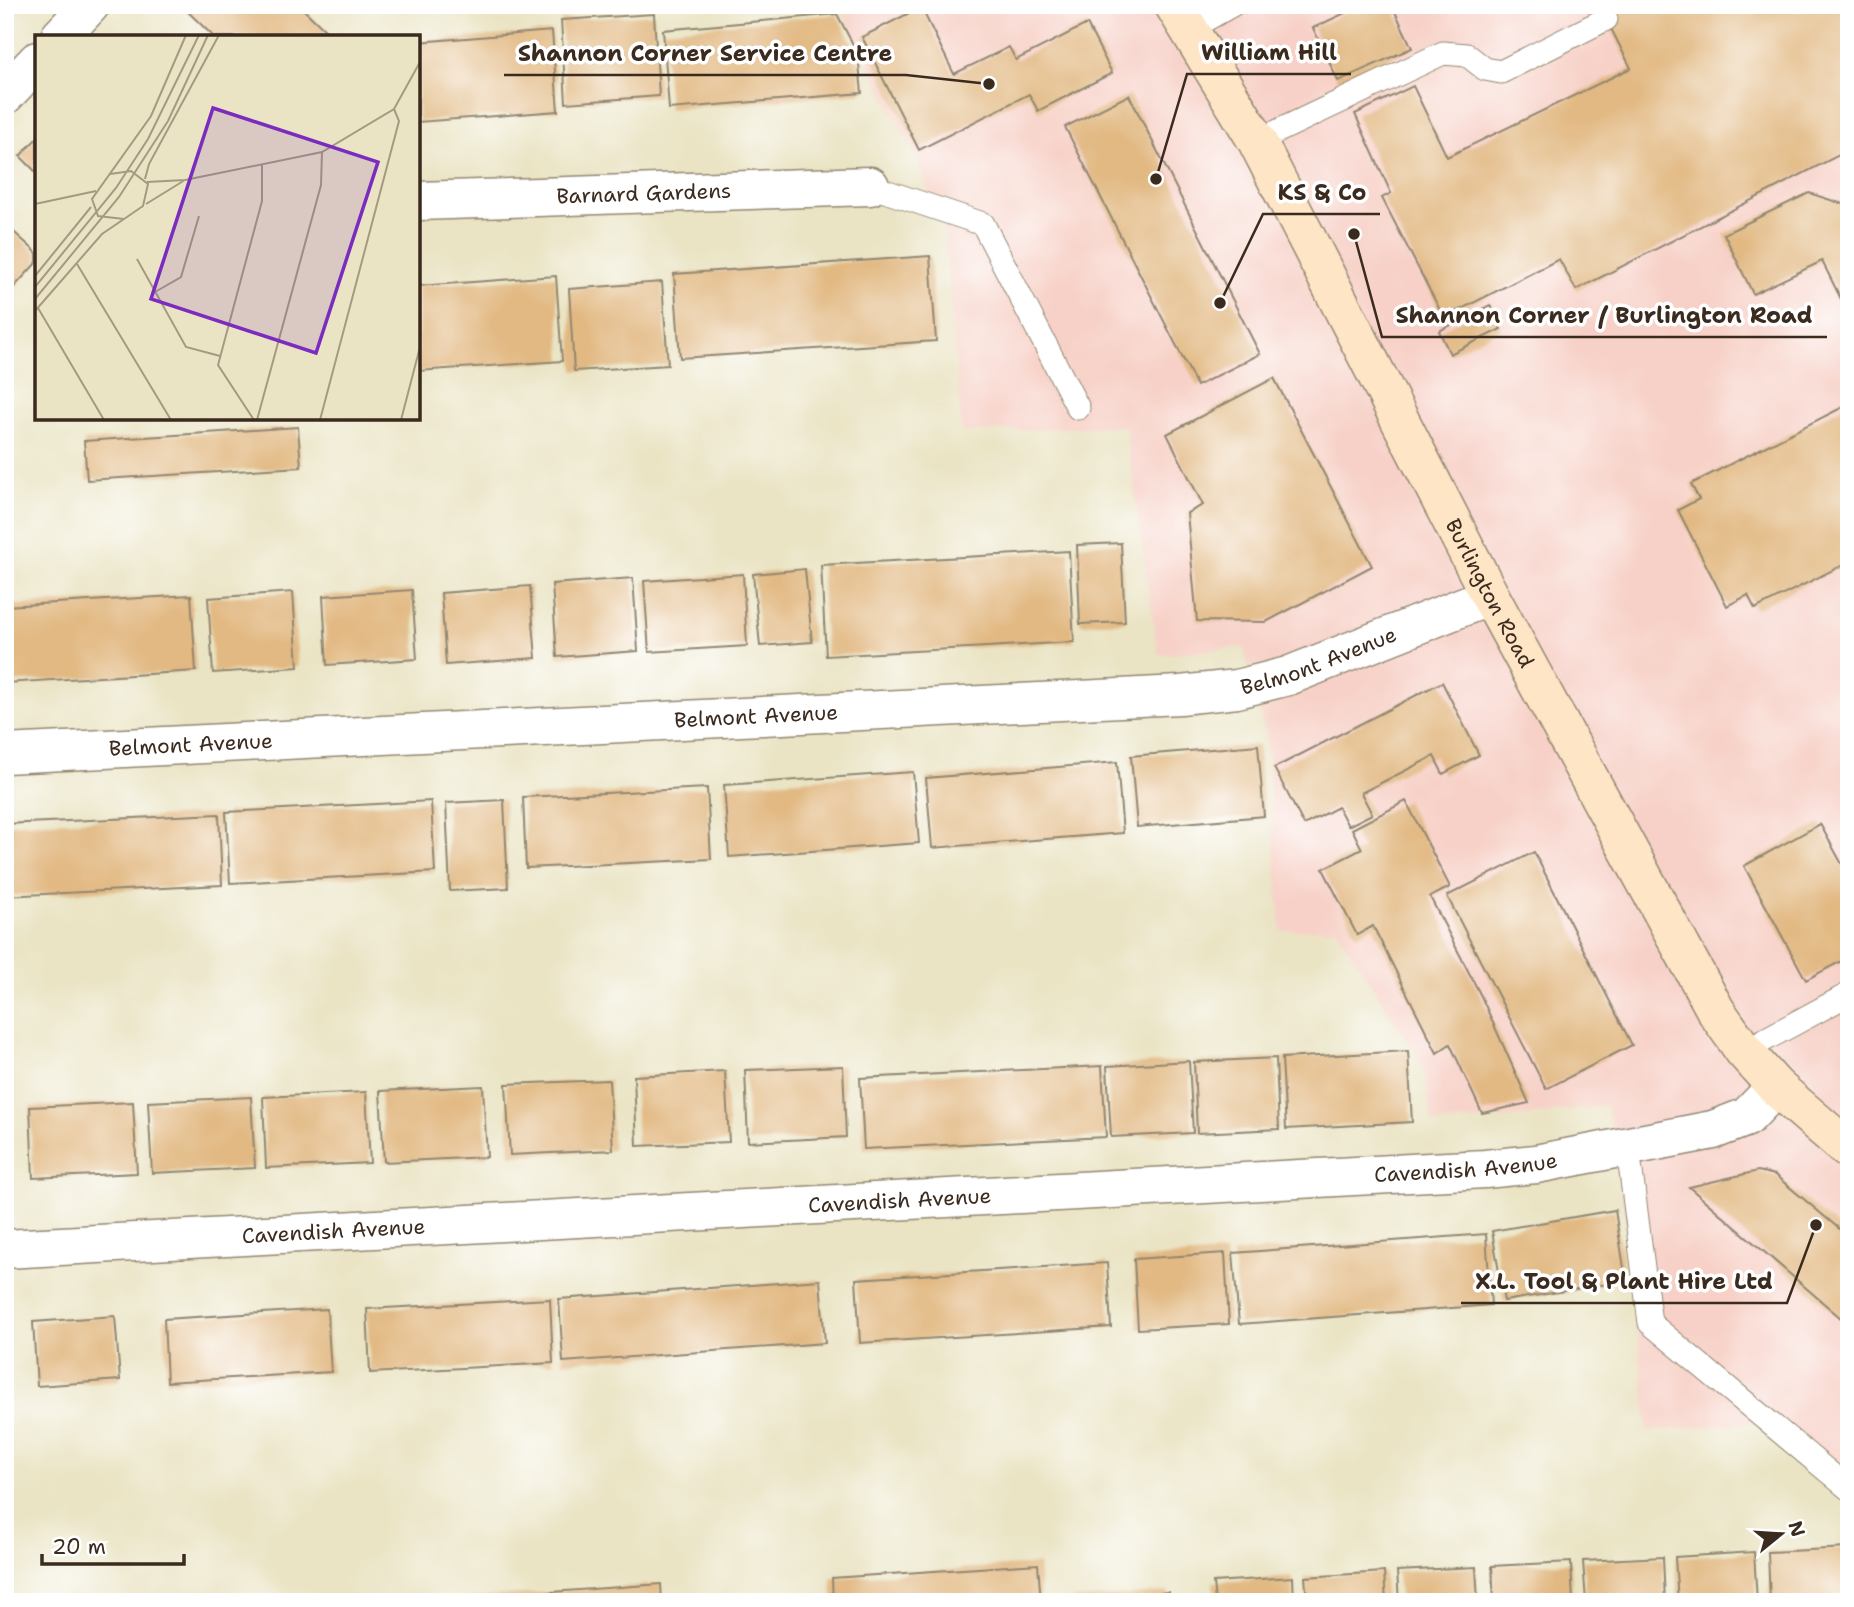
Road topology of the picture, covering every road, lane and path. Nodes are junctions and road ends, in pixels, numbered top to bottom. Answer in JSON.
{"nodes":[{"id":1,"x":1232,"y":5,"type":"edge"},
{"id":2,"x":1182,"y":17,"type":"edge"},
{"id":3,"x":1606,"y":19,"type":"dead end"},
{"id":4,"x":35,"y":63,"type":"edge"},
{"id":5,"x":5,"y":94,"type":"edge"},
{"id":6,"x":1256,"y":141,"type":"junction"},
{"id":7,"x":870,"y":186,"type":"joint"},
{"id":8,"x":420,"y":201,"type":"edge"},
{"id":9,"x":1078,"y":408,"type":"dead end"},
{"id":10,"x":1490,"y":596,"type":"junction"},
{"id":11,"x":5,"y":754,"type":"edge"},
{"id":12,"x":1849,"y":994,"type":"edge"},
{"id":13,"x":1744,"y":1051,"type":"junction"},
{"id":14,"x":1776,"y":1087,"type":"junction"},
{"id":15,"x":1628,"y":1147,"type":"junction"},
{"id":16,"x":1849,"y":1150,"type":"edge"},
{"id":17,"x":5,"y":1249,"type":"edge"},
{"id":18,"x":1849,"y":1489,"type":"edge"}],
"edges":[{"from":1,"to":2,"type":"lane"},
{"from":2,"to":6,"type":"main road","name":"Burlington Road"},
{"from":3,"to":6,"type":"lane"},
{"from":4,"to":5,"type":"street"},
{"from":6,"to":10,"type":"main road","name":"Burlington Road"},
{"from":7,"to":8,"type":"street","name":"Barnard Gardens"},
{"from":7,"to":9,"type":"lane"},
{"from":10,"to":11,"type":"street","name":"Belmont Avenue"},
{"from":10,"to":13,"type":"main road","name":"Burlington Road"},
{"from":12,"to":13,"type":"lane"},
{"from":13,"to":14,"type":"main road","name":"Burlington Road"},
{"from":14,"to":15,"type":"street","name":"Cavendish Avenue"},
{"from":14,"to":16,"type":"main road","name":"Burlington Road"},
{"from":15,"to":17,"type":"street","name":"Cavendish Avenue"},
{"from":15,"to":18,"type":"lane"}]}
